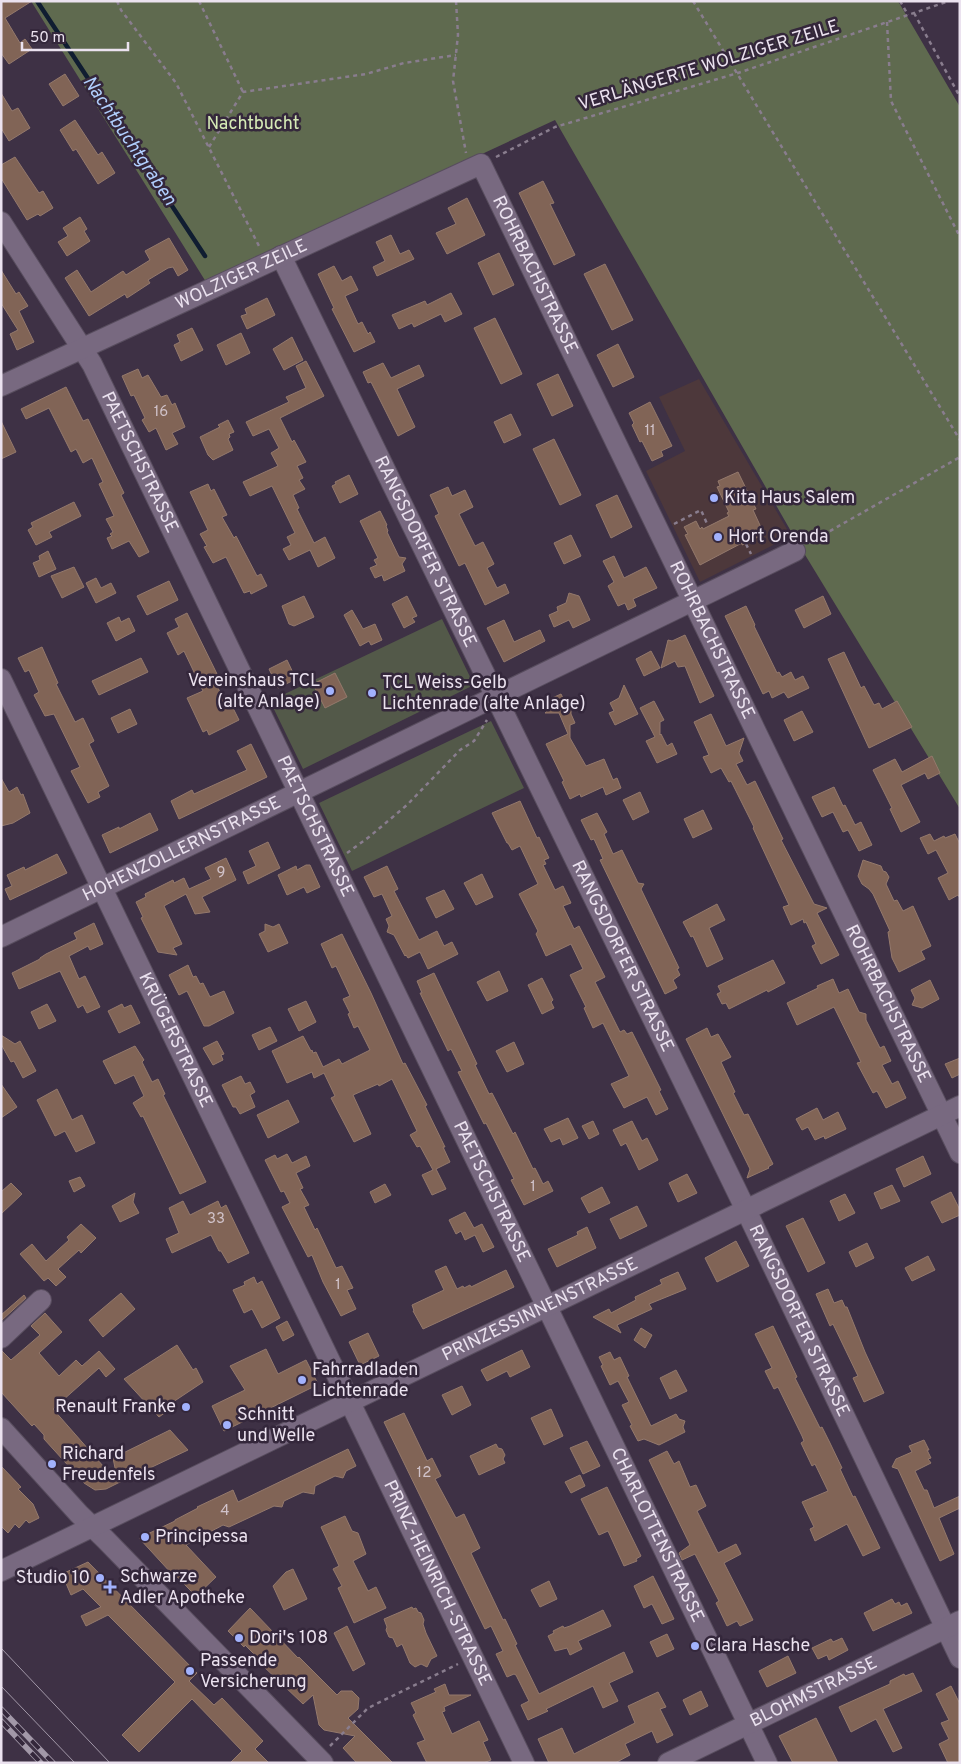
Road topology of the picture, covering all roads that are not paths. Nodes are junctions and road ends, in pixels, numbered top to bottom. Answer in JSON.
{"nodes":[{"id":1,"x":475,"y":167,"type":"joint"},
{"id":2,"x":1,"y":222,"type":"edge"},
{"id":3,"x":274,"y":259,"type":"junction"},
{"id":4,"x":82,"y":348,"type":"junction"},
{"id":5,"x":1,"y":386,"type":"edge"},
{"id":6,"x":795,"y":551,"type":"road end"},
{"id":7,"x":692,"y":601,"type":"junction"},
{"id":8,"x":1,"y":679,"type":"edge"},
{"id":9,"x":493,"y":704,"type":"junction"},
{"id":10,"x":300,"y":792,"type":"junction"},
{"id":11,"x":102,"y":888,"type":"junction"},
{"id":12,"x":1,"y":937,"type":"edge"},
{"id":13,"x":960,"y":1106,"type":"edge"},
{"id":14,"x":942,"y":1115,"type":"junction"},
{"id":15,"x":960,"y":1153,"type":"edge"},
{"id":16,"x":746,"y":1210,"type":"junction"},
{"id":17,"x":41,"y":1300,"type":"dead end"},
{"id":18,"x":548,"y":1306,"type":"junction"},
{"id":19,"x":1,"y":1338,"type":"edge"},
{"id":20,"x":350,"y":1402,"type":"junction"},
{"id":21,"x":1,"y":1428,"type":"edge"},
{"id":22,"x":94,"y":1527,"type":"junction"},
{"id":23,"x":1,"y":1571,"type":"edge"},
{"id":24,"x":952,"y":1624,"type":"edge"},
{"id":25,"x":960,"y":1658,"type":"edge"},
{"id":26,"x":748,"y":1724,"type":"junction"},
{"id":27,"x":325,"y":1756,"type":"edge"},
{"id":28,"x":524,"y":1763,"type":"edge"},
{"id":29,"x":668,"y":1763,"type":"edge"},
{"id":30,"x":767,"y":1763,"type":"edge"}],
"edges":[{"from":1,"to":3,"type":"street","name":"WOLZIGER ZEILE"},
{"from":1,"to":7,"type":"street","name":"ROHRBACHSTRASSE"},
{"from":2,"to":4,"type":"street","name":"PAETSCHSTRASSE"},
{"from":3,"to":4,"type":"street","name":"WOLZIGER ZEILE"},
{"from":3,"to":9,"type":"street","name":"RANGSDORFER STRASSE"},
{"from":4,"to":5,"type":"street","name":"WOLZIGER ZEILE"},
{"from":4,"to":10,"type":"street","name":"PAETSCHSTRASSE"},
{"from":6,"to":7,"type":"street","name":"HOHENZOLLERNSTRASSE"},
{"from":7,"to":9,"type":"street","name":"HOHENZOLLERNSTRASSE"},
{"from":7,"to":14,"type":"street","name":"ROHRBACHSTRASSE"},
{"from":8,"to":11,"type":"street","name":"KRÜGERSTRASSE"},
{"from":9,"to":10,"type":"street","name":"HOHENZOLLERNSTRASSE"},
{"from":9,"to":16,"type":"street","name":"RANGSDORFER STRASSE"},
{"from":10,"to":11,"type":"street","name":"HOHENZOLLERNSTRASSE"},
{"from":10,"to":18,"type":"street","name":"PAETSCHSTRASSE"},
{"from":11,"to":12,"type":"street","name":"HOHENZOLLERNSTRASSE"},
{"from":11,"to":20,"type":"street","name":"KRÜGERSTRASSE"},
{"from":13,"to":14,"type":"street","name":"PRINZESSINNENSTRASSE"},
{"from":14,"to":15,"type":"street","name":"ROHRBACHSTRASSE"},
{"from":14,"to":16,"type":"street","name":"PRINZESSINNENSTRASSE"},
{"from":16,"to":18,"type":"street","name":"PRINZESSINNENSTRASSE"},
{"from":16,"to":24,"type":"street","name":"RANGSDORFER STRASSE"},
{"from":17,"to":19,"type":"street"},
{"from":18,"to":20,"type":"street","name":"PRINZESSINNENSTRASSE"},
{"from":18,"to":26,"type":"street","name":"CHARLOTTENSTRASSE"},
{"from":20,"to":22,"type":"street","name":"PRINZESSINNENSTRASSE"},
{"from":20,"to":28,"type":"street","name":"PRINZ-HEINRICH-STRASSE"},
{"from":21,"to":22,"type":"street"},
{"from":22,"to":23,"type":"street","name":"PRINZESSINNENSTRASSE"},
{"from":22,"to":27,"type":"street"},
{"from":24,"to":25,"type":"street","name":"RANGSDORFER STRASSE"},
{"from":24,"to":26,"type":"street","name":"BLOHMSTRASSE"},
{"from":26,"to":29,"type":"street","name":"BLOHMSTRASSE"},
{"from":26,"to":30,"type":"street","name":"CHARLOTTENSTRASSE"}]}
